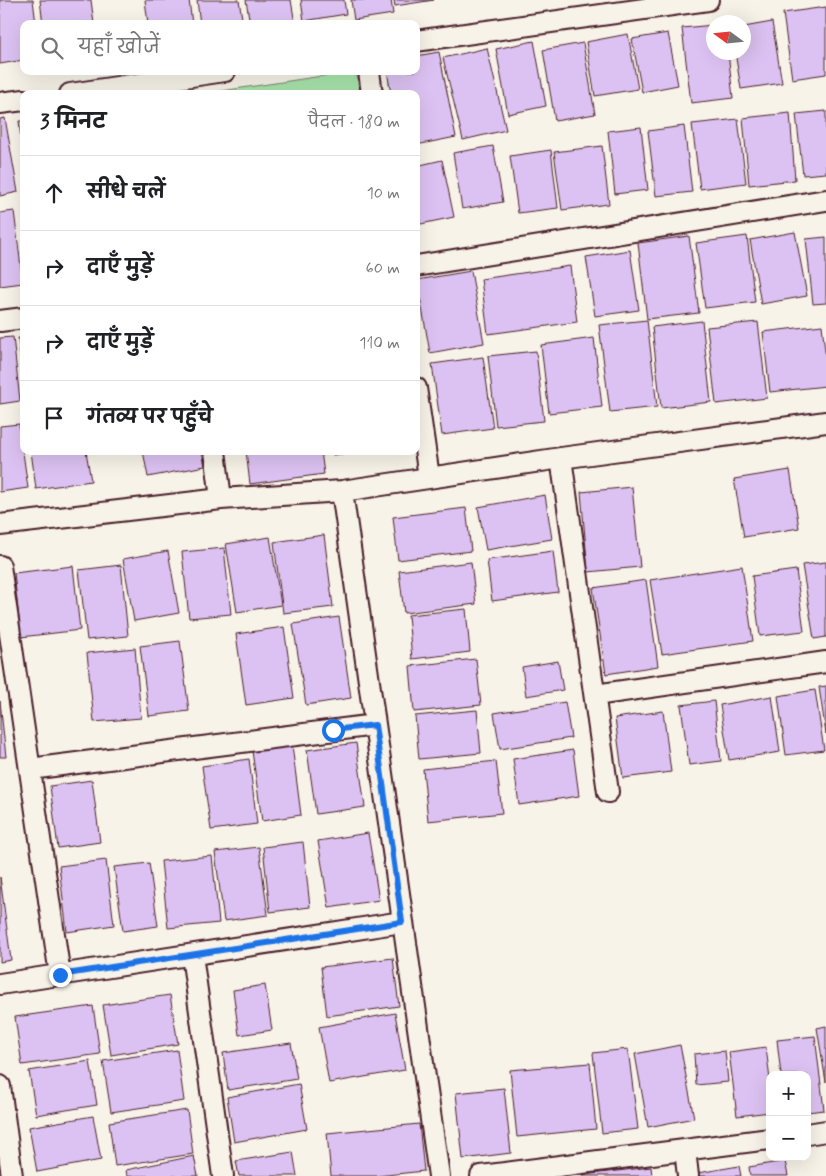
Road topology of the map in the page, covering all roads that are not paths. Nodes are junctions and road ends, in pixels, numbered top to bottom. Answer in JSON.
{"nodes":[{"id":1,"x":708,"y":0,"type":"edge"},
{"id":2,"x":420,"y":40,"type":"edge"},
{"id":3,"x":210,"y":75,"type":"edge"},
{"id":4,"x":370,"y":75,"type":"edge"},
{"id":5,"x":167,"y":87,"type":"edge"},
{"id":6,"x":125,"y":90,"type":"edge"},
{"id":7,"x":371,"y":90,"type":"edge"},
{"id":8,"x":20,"y":100,"type":"edge"},
{"id":9,"x":0,"y":103,"type":"edge"},
{"id":10,"x":826,"y":200,"type":"edge"},
{"id":11,"x":420,"y":265,"type":"edge"},
{"id":12,"x":20,"y":318,"type":"edge"},
{"id":13,"x":0,"y":321,"type":"edge"},
{"id":14,"x":420,"y":415,"type":"edge"},
{"id":15,"x":826,"y":422,"type":"edge"},
{"id":16,"x":216,"y":455,"type":"edge"},
{"id":17,"x":561,"y":458,"type":"junction"},
{"id":18,"x":429,"y":476,"type":"junction"},
{"id":19,"x":342,"y":491,"type":"junction"},
{"id":20,"x":221,"y":499,"type":"junction"},
{"id":21,"x":0,"y":525,"type":"edge"},
{"id":22,"x":0,"y":566,"type":"edge"},
{"id":23,"x":826,"y":662,"type":"edge"},
{"id":24,"x":595,"y":695,"type":"junction"},
{"id":25,"x":375,"y":725,"type":"junction"},
{"id":26,"x":30,"y":769,"type":"junction"},
{"id":27,"x":608,"y":792,"type":"dead end"},
{"id":28,"x":402,"y":922,"type":"junction"},
{"id":29,"x":192,"y":955,"type":"junction"},
{"id":30,"x":60,"y":975,"type":"junction"},
{"id":31,"x":0,"y":984,"type":"edge"},
{"id":32,"x":0,"y":1086,"type":"edge"},
{"id":33,"x":826,"y":1131,"type":"edge"},
{"id":34,"x":811,"y":1133,"type":"edge"},
{"id":35,"x":766,"y":1140,"type":"edge"},
{"id":36,"x":685,"y":1150,"type":"junction"},
{"id":37,"x":12,"y":1176,"type":"edge"},
{"id":38,"x":223,"y":1176,"type":"edge"},
{"id":39,"x":440,"y":1176,"type":"edge"},
{"id":40,"x":481,"y":1176,"type":"edge"},
{"id":41,"x":688,"y":1176,"type":"edge"}],
"edges":[{"from":1,"to":2,"type":"street"},
{"from":3,"to":5,"type":"street"},
{"from":4,"to":7,"type":"street"},
{"from":5,"to":6,"type":"street"},
{"from":8,"to":9,"type":"street"},
{"from":10,"to":11,"type":"street"},
{"from":12,"to":13,"type":"street"},
{"from":14,"to":18,"type":"street"},
{"from":15,"to":17,"type":"street"},
{"from":16,"to":20,"type":"street"},
{"from":17,"to":18,"type":"street"},
{"from":17,"to":24,"type":"street"},
{"from":18,"to":19,"type":"street"},
{"from":19,"to":20,"type":"street"},
{"from":19,"to":25,"type":"street"},
{"from":20,"to":21,"type":"street"},
{"from":22,"to":26,"type":"street"},
{"from":23,"to":24,"type":"street"},
{"from":24,"to":27,"type":"street"},
{"from":25,"to":26,"type":"street"},
{"from":25,"to":28,"type":"street"},
{"from":26,"to":30,"type":"street"},
{"from":28,"to":29,"type":"street"},
{"from":28,"to":39,"type":"street"},
{"from":29,"to":30,"type":"street"},
{"from":29,"to":38,"type":"street"},
{"from":30,"to":31,"type":"street"},
{"from":32,"to":37,"type":"street"},
{"from":33,"to":34,"type":"street"},
{"from":35,"to":36,"type":"street"},
{"from":36,"to":40,"type":"street"},
{"from":36,"to":41,"type":"street"}]}
